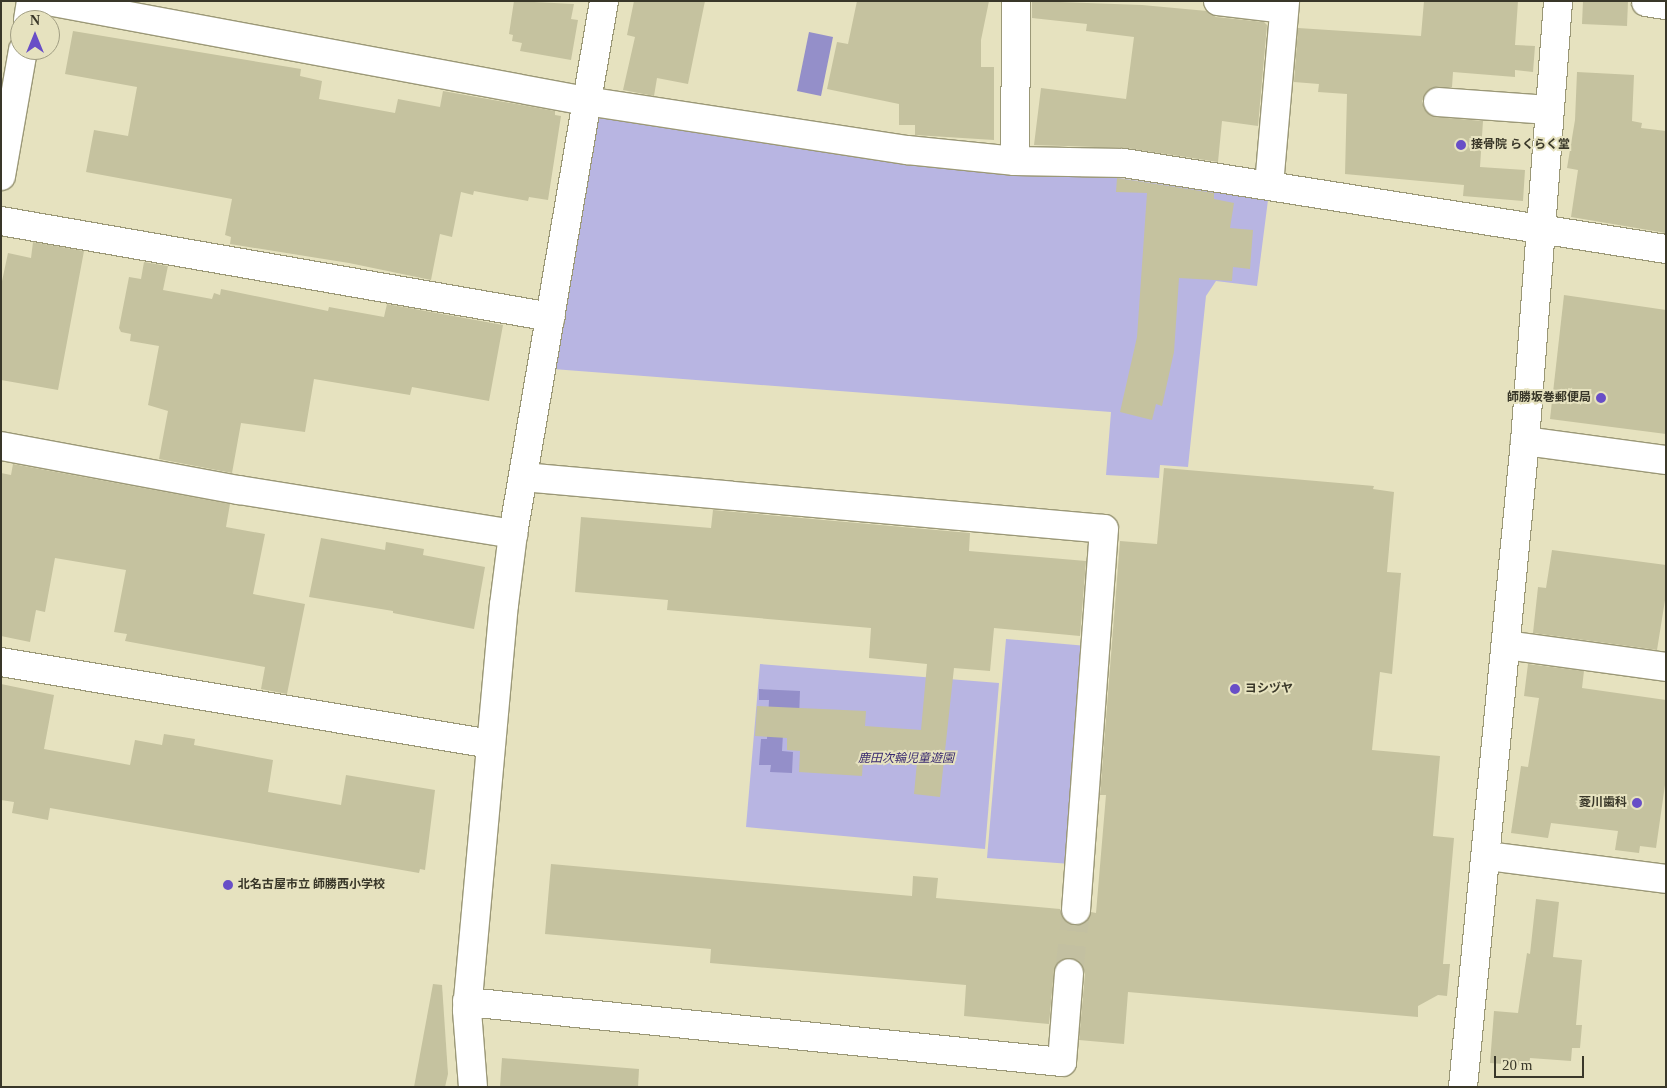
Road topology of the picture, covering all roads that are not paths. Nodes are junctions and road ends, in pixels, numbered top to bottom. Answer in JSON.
{"nodes":[{"id":1,"x":48,"y":1,"type":"edge"},
{"id":2,"x":604,"y":1,"type":"edge"},
{"id":3,"x":1016,"y":1,"type":"edge"},
{"id":4,"x":1218,"y":1,"type":"edge"},
{"id":5,"x":1558,"y":1,"type":"edge"},
{"id":6,"x":1285,"y":5,"type":"edge"},
{"id":7,"x":21,"y":60,"type":"edge"},
{"id":8,"x":586,"y":101,"type":"junction"},
{"id":9,"x":1438,"y":102,"type":"dead end"},
{"id":10,"x":1549,"y":110,"type":"junction"},
{"id":11,"x":1015,"y":161,"type":"junction"},
{"id":12,"x":1,"y":176,"type":"edge"},
{"id":13,"x":1269,"y":185,"type":"junction"},
{"id":14,"x":1,"y":221,"type":"edge"},
{"id":15,"x":1540,"y":231,"type":"junction"},
{"id":16,"x":1666,"y":249,"type":"edge"},
{"id":17,"x":550,"y":317,"type":"junction"},
{"id":18,"x":1525,"y":441,"type":"junction"},
{"id":19,"x":1,"y":446,"type":"edge"},
{"id":20,"x":1666,"y":460,"type":"edge"},
{"id":21,"x":523,"y":477,"type":"junction"},
{"id":22,"x":513,"y":534,"type":"junction"},
{"id":23,"x":1506,"y":645,"type":"junction"},
{"id":24,"x":1,"y":662,"type":"edge"},
{"id":25,"x":1666,"y":667,"type":"edge"},
{"id":26,"x":489,"y":744,"type":"junction"},
{"id":27,"x":1487,"y":856,"type":"junction"},
{"id":28,"x":1666,"y":879,"type":"edge"},
{"id":29,"x":1076,"y":910,"type":"tunnel mouth"},
{"id":30,"x":1069,"y":973,"type":"tunnel mouth"},
{"id":31,"x":467,"y":1002,"type":"junction"},
{"id":32,"x":1467,"y":1086,"type":"edge"},
{"id":33,"x":473,"y":1087,"type":"edge"}],
"edges":[{"from":1,"to":8,"type":"street"},
{"from":2,"to":8,"type":"street"},
{"from":3,"to":11,"type":"street"},
{"from":4,"to":6,"type":"street"},
{"from":5,"to":10,"type":"street"},
{"from":6,"to":13,"type":"street"},
{"from":7,"to":12,"type":"street"},
{"from":8,"to":11,"type":"street"},
{"from":8,"to":17,"type":"street"},
{"from":9,"to":10,"type":"street"},
{"from":10,"to":15,"type":"street"},
{"from":11,"to":13,"type":"street"},
{"from":13,"to":15,"type":"street"},
{"from":14,"to":17,"type":"street"},
{"from":15,"to":16,"type":"street"},
{"from":15,"to":18,"type":"street"},
{"from":17,"to":21,"type":"street"},
{"from":18,"to":20,"type":"street"},
{"from":18,"to":23,"type":"street"},
{"from":19,"to":22,"type":"street"},
{"from":21,"to":22,"type":"street"},
{"from":21,"to":29,"type":"street"},
{"from":22,"to":26,"type":"street"},
{"from":23,"to":25,"type":"street"},
{"from":23,"to":27,"type":"street"},
{"from":24,"to":26,"type":"street"},
{"from":26,"to":31,"type":"street"},
{"from":27,"to":28,"type":"street"},
{"from":27,"to":32,"type":"street"},
{"from":30,"to":31,"type":"street"},
{"from":31,"to":33,"type":"street"}]}
